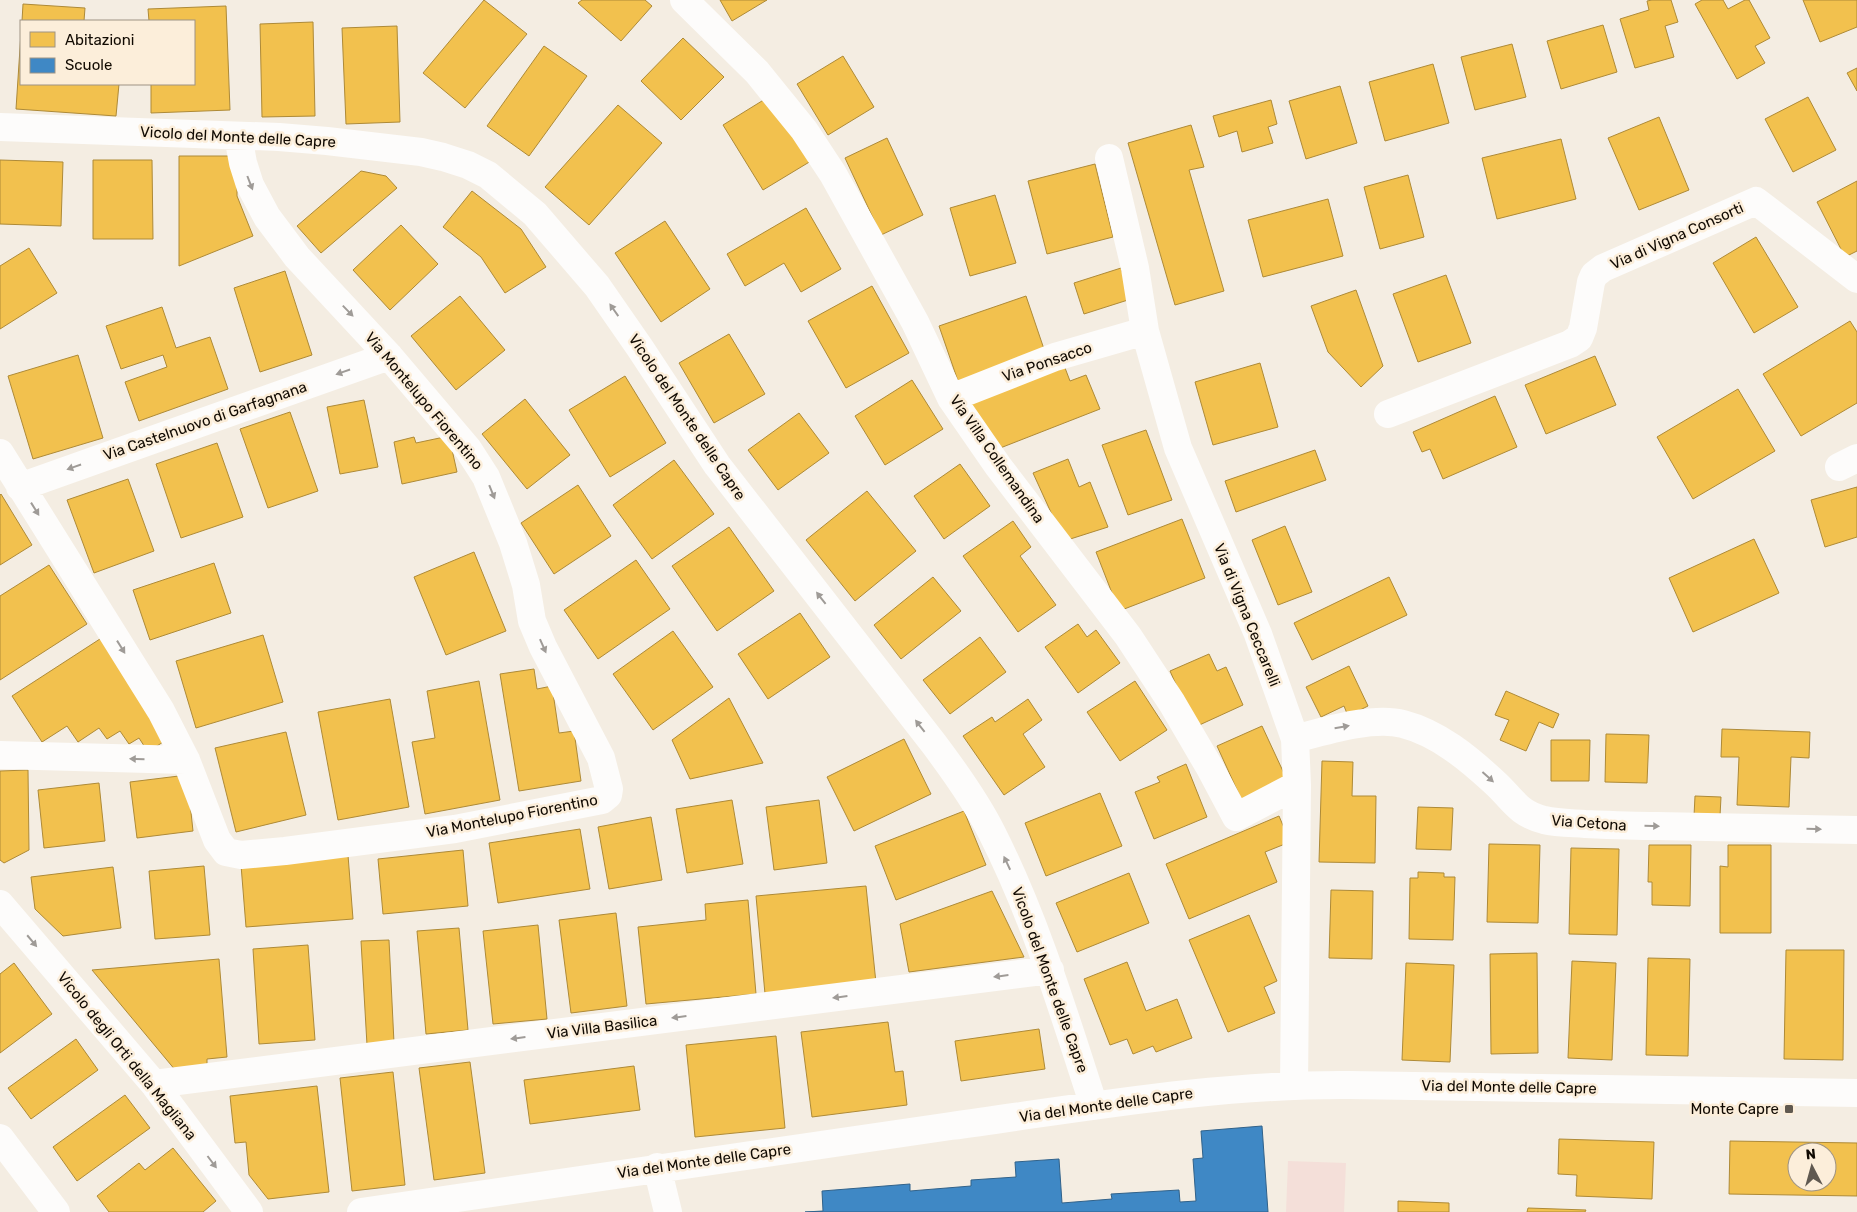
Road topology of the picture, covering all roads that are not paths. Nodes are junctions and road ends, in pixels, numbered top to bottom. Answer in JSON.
{"nodes":[{"id":1,"x":684,"y":0,"type":"edge"},
{"id":2,"x":0,"y":127,"type":"edge"},
{"id":3,"x":238,"y":136,"type":"junction"},
{"id":4,"x":1109,"y":158,"type":"dead end"},
{"id":5,"x":1857,"y":279,"type":"edge"},
{"id":6,"x":1145,"y":331,"type":"junction"},
{"id":7,"x":389,"y":356,"type":"junction"},
{"id":8,"x":951,"y":398,"type":"junction"},
{"id":9,"x":1388,"y":414,"type":"dead end"},
{"id":10,"x":0,"y":453,"type":"edge"},
{"id":11,"x":20,"y":486,"type":"junction"},
{"id":12,"x":1296,"y":740,"type":"junction"},
{"id":13,"x":0,"y":755,"type":"edge"},
{"id":14,"x":186,"y":760,"type":"junction"},
{"id":15,"x":1297,"y":785,"type":"junction"},
{"id":16,"x":1857,"y":830,"type":"edge"},
{"id":17,"x":0,"y":904,"type":"edge"},
{"id":18,"x":1050,"y":970,"type":"junction"},
{"id":19,"x":154,"y":1084,"type":"junction"},
{"id":20,"x":1294,"y":1085,"type":"junction"},
{"id":21,"x":1857,"y":1093,"type":"edge"},
{"id":22,"x":1094,"y":1106,"type":"junction"},
{"id":23,"x":0,"y":1138,"type":"edge"},
{"id":24,"x":657,"y":1167,"type":"junction"},
{"id":25,"x":56,"y":1212,"type":"edge"},
{"id":26,"x":249,"y":1212,"type":"edge"},
{"id":27,"x":360,"y":1212,"type":"edge"},
{"id":28,"x":668,"y":1212,"type":"edge"}],
"edges":[{"from":1,"to":8,"type":"street","name":"Via Villa Collemandina"},
{"from":2,"to":3,"type":"street","name":"Vicolo del Monte delle Capre"},
{"from":3,"to":7,"type":"street","name":"Via Montelupo Fiorentino","one_way":true},
{"from":18,"to":3,"type":"street","name":"Vicolo del Monte delle Capre","one_way":true},
{"from":4,"to":6,"type":"street","name":"Via di Vigna Ceccarelli"},
{"from":5,"to":9,"type":"street","name":"Via di Vigna Consorti"},
{"from":6,"to":8,"type":"street","name":"Via Ponsacco"},
{"from":6,"to":12,"type":"street","name":"Via di Vigna Ceccarelli"},
{"from":7,"to":11,"type":"street","name":"Via Castelnuovo di Garfagnana","one_way":true},
{"from":7,"to":14,"type":"street","name":"Via Montelupo Fiorentino","one_way":true},
{"from":8,"to":15,"type":"street","name":"Via Villa Collemandina"},
{"from":10,"to":11,"type":"street","name":"Via Montelupo Fiorentino"},
{"from":11,"to":14,"type":"street","name":"Via Montelupo Fiorentino","one_way":true},
{"from":12,"to":15,"type":"street","name":"Via di Vigna Ceccarelli"},
{"from":12,"to":16,"type":"street","name":"Via Cetona","one_way":true},
{"from":14,"to":13,"type":"street","one_way":true},
{"from":15,"to":20,"type":"street","name":"Via di Vigna Ceccarelli"},
{"from":17,"to":19,"type":"street","name":"Vicolo degli Orti della Magliana","one_way":true},
{"from":18,"to":19,"type":"street","name":"Via Villa Basilica","one_way":true},
{"from":18,"to":22,"type":"street","name":"Vicolo del Monte delle Capre"},
{"from":19,"to":26,"type":"street","name":"Vicolo degli Orti della Magliana","one_way":true},
{"from":20,"to":21,"type":"street","name":"Via del Monte delle Capre"},
{"from":20,"to":22,"type":"street","name":"Via del Monte delle Capre"},
{"from":22,"to":24,"type":"street","name":"Via del Monte delle Capre"},
{"from":23,"to":25,"type":"street"},
{"from":24,"to":27,"type":"street","name":"Via del Monte delle Capre"},
{"from":24,"to":28,"type":"street"}]}
